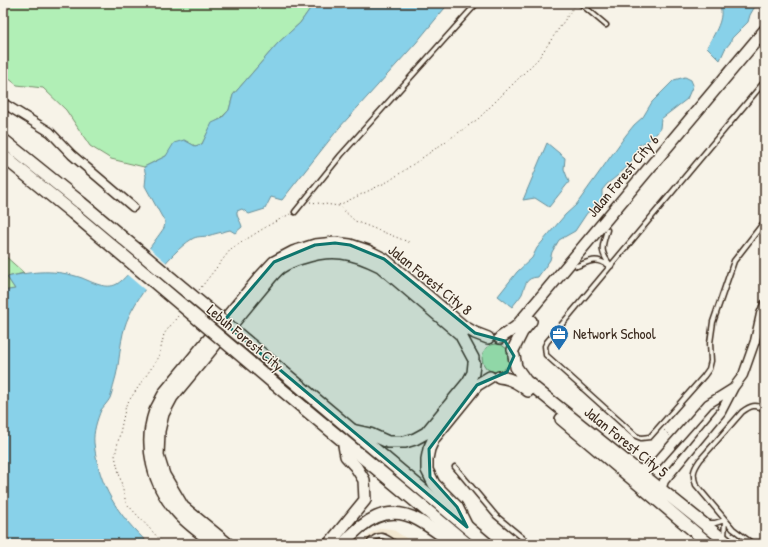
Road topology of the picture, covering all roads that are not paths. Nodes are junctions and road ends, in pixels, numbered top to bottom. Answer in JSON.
{"nodes":[{"id":1,"x":477,"y":3,"type":"edge"},
{"id":2,"x":580,"y":3,"type":"edge"},
{"id":3,"x":606,"y":25,"type":"dead end"},
{"id":4,"x":765,"y":30,"type":"edge"},
{"id":5,"x":765,"y":41,"type":"edge"},
{"id":6,"x":765,"y":81,"type":"edge"},
{"id":7,"x":3,"y":103,"type":"edge"},
{"id":8,"x":3,"y":140,"type":"edge"},
{"id":9,"x":3,"y":156,"type":"edge"},
{"id":10,"x":132,"y":207,"type":"dead end"},
{"id":11,"x":294,"y":212,"type":"dead end"},
{"id":12,"x":765,"y":221,"type":"edge"},
{"id":13,"x":607,"y":230,"type":"junction"},
{"id":14,"x":577,"y":266,"type":"junction"},
{"id":15,"x":610,"y":266,"type":"junction"},
{"id":16,"x":765,"y":304,"type":"edge"},
{"id":17,"x":763,"y":316,"type":"edge"},
{"id":18,"x":488,"y":338,"type":"junction"},
{"id":19,"x":500,"y":338,"type":"junction"},
{"id":20,"x":513,"y":353,"type":"junction"},
{"id":21,"x":473,"y":361,"type":"junction"},
{"id":22,"x":495,"y":377,"type":"junction"},
{"id":23,"x":734,"y":387,"type":"junction"},
{"id":24,"x":765,"y":410,"type":"edge"},
{"id":25,"x":694,"y":420,"type":"junction"},
{"id":26,"x":352,"y":430,"type":"junction"},
{"id":27,"x":706,"y":430,"type":"junction"},
{"id":28,"x":343,"y":440,"type":"junction"},
{"id":29,"x":670,"y":448,"type":"junction"},
{"id":30,"x":682,"y":458,"type":"junction"},
{"id":31,"x":455,"y":467,"type":"dead end"},
{"id":32,"x":636,"y":469,"type":"junction"},
{"id":33,"x":661,"y":490,"type":"junction"},
{"id":34,"x":726,"y":520,"type":"junction"},
{"id":35,"x":701,"y":522,"type":"junction"},
{"id":36,"x":467,"y":527,"type":"junction"},
{"id":37,"x":726,"y":542,"type":"edge"},
{"id":38,"x":214,"y":544,"type":"edge"},
{"id":39,"x":228,"y":544,"type":"edge"},
{"id":40,"x":329,"y":544,"type":"edge"},
{"id":41,"x":343,"y":544,"type":"edge"},
{"id":42,"x":368,"y":544,"type":"edge"},
{"id":43,"x":396,"y":544,"type":"edge"},
{"id":44,"x":454,"y":544,"type":"edge"},
{"id":45,"x":467,"y":544,"type":"edge"},
{"id":46,"x":487,"y":544,"type":"edge"},
{"id":47,"x":530,"y":544,"type":"edge"},
{"id":48,"x":709,"y":544,"type":"edge"},
{"id":49,"x":753,"y":544,"type":"edge"}],
"edges":[{"from":1,"to":11,"type":"lane"},
{"from":2,"to":3,"type":"lane"},
{"from":4,"to":19,"type":"street","name":"Jalan Forest City 6"},
{"from":5,"to":13,"type":"street","name":"Jalan Forest City 6"},
{"from":6,"to":15,"type":"lane"},
{"from":7,"to":10,"type":"street"},
{"from":8,"to":26,"type":"main road","name":"Lebuh Forest City","bridge":true},
{"from":9,"to":28,"type":"main road","name":"Lebuh Forest City","bridge":true},
{"from":12,"to":15,"type":"lane"},
{"from":13,"to":14,"type":"street","name":"Jalan Forest City 6"},
{"from":13,"to":15,"type":"lane"},
{"from":14,"to":15,"type":"lane"},
{"from":14,"to":20,"type":"street","name":"Jalan Forest City 6"},
{"from":16,"to":17,"type":"street"},
{"from":17,"to":23,"type":"street"},
{"from":18,"to":19,"type":"street"},
{"from":18,"to":21,"type":"street"},
{"from":18,"to":38,"type":"street","name":"Jalan Forest City 8"},
{"from":19,"to":20,"type":"street"},
{"from":20,"to":22,"type":"street"},
{"from":20,"to":32,"type":"street","name":"Jalan Forest City 5"},
{"from":21,"to":22,"type":"street"},
{"from":21,"to":26,"type":"street"},
{"from":21,"to":39,"type":"street","name":"Jalan Forest City 8"},
{"from":22,"to":36,"type":"street"},
{"from":22,"to":48,"type":"street","name":"Jalan Forest City 5"},
{"from":23,"to":25,"type":"street"},
{"from":23,"to":27,"type":"street"},
{"from":24,"to":34,"type":"lane"},
{"from":25,"to":27,"type":"street"},
{"from":25,"to":29,"type":"street"},
{"from":26,"to":36,"type":"main road","name":"Lebuh Forest City"},
{"from":27,"to":30,"type":"street"},
{"from":28,"to":40,"type":"street"},
{"from":28,"to":45,"type":"main road","name":"Lebuh Forest City"},
{"from":29,"to":30,"type":"street"},
{"from":29,"to":32,"type":"street"},
{"from":30,"to":33,"type":"street"},
{"from":31,"to":47,"type":"lane"},
{"from":32,"to":33,"type":"street","name":"Jalan Forest City 5"},
{"from":33,"to":35,"type":"street","name":"Jalan Forest City 5"},
{"from":34,"to":35,"type":"lane"},
{"from":34,"to":37,"type":"lane"},
{"from":34,"to":49,"type":"lane"},
{"from":35,"to":37,"type":"street","name":"Jalan Forest City 5"},
{"from":36,"to":46,"type":"main road","name":"Lebuh Forest City"},
{"from":41,"to":44,"type":"street"},
{"from":42,"to":43,"type":"lane"}]}
